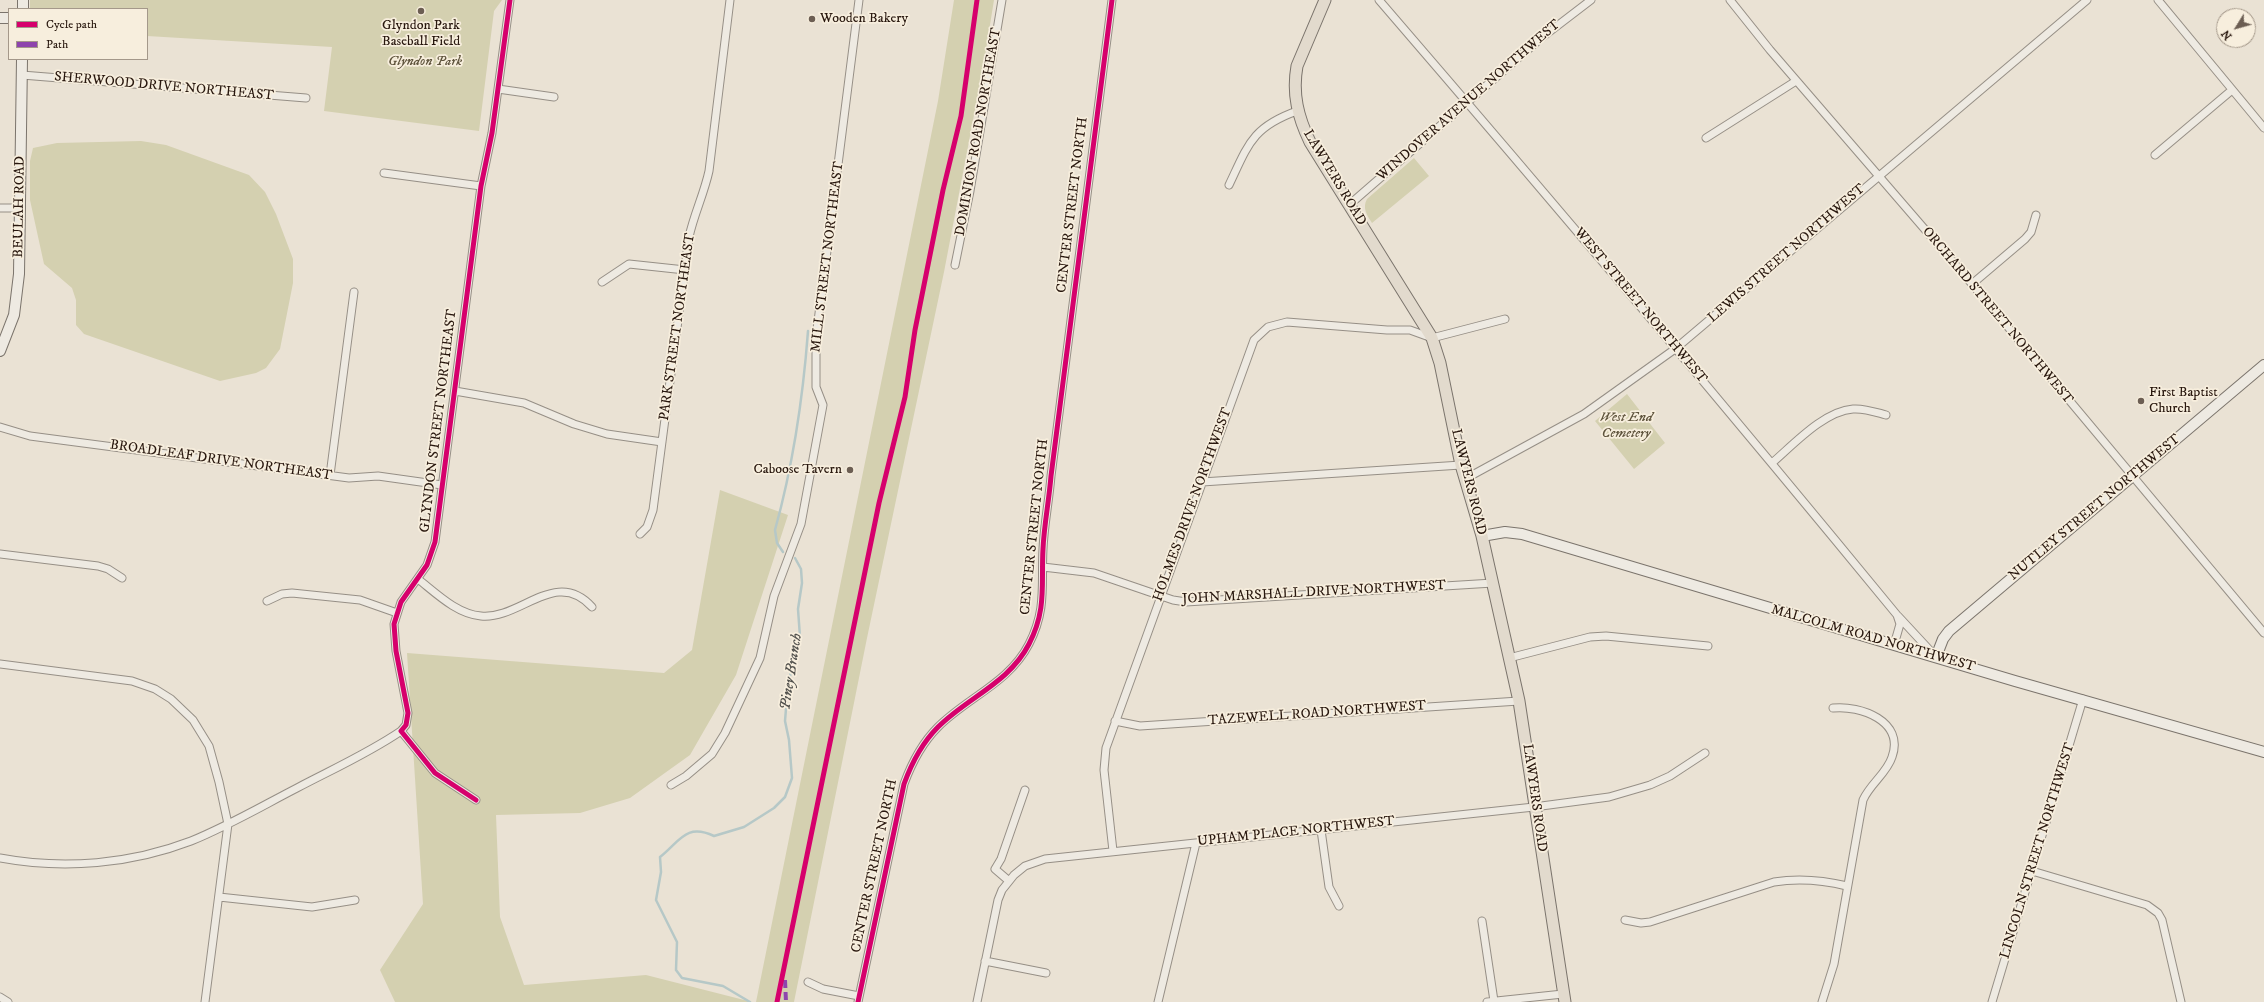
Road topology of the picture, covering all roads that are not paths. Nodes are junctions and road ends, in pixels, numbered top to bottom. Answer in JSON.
{"nodes":[{"id":1,"x":510,"y":0,"type":"edge"},
{"id":2,"x":730,"y":0,"type":"edge"},
{"id":3,"x":859,"y":0,"type":"edge"},
{"id":4,"x":1002,"y":0,"type":"edge"},
{"id":5,"x":1112,"y":0,"type":"edge"},
{"id":6,"x":1325,"y":0,"type":"edge"},
{"id":7,"x":1379,"y":0,"type":"edge"},
{"id":8,"x":1591,"y":0,"type":"edge"},
{"id":9,"x":1730,"y":0,"type":"edge"},
{"id":10,"x":2088,"y":0,"type":"edge"},
{"id":11,"x":2158,"y":0,"type":"edge"},
{"id":12,"x":22,"y":60,"type":"edge"},
{"id":13,"x":22,"y":75,"type":"junction"},
{"id":14,"x":1796,"y":82,"type":"junction"},
{"id":15,"x":498,"y":89,"type":"junction"},
{"id":16,"x":2232,"y":90,"type":"junction"},
{"id":17,"x":554,"y":97,"type":"dead end"},
{"id":18,"x":306,"y":98,"type":"dead end"},
{"id":19,"x":1468,"y":103,"type":"junction"},
{"id":20,"x":1298,"y":111,"type":"junction"},
{"id":21,"x":2264,"y":128,"type":"edge"},
{"id":22,"x":1706,"y":138,"type":"dead end"},
{"id":23,"x":2155,"y":155,"type":"dead end"},
{"id":24,"x":384,"y":173,"type":"dead end"},
{"id":25,"x":1878,"y":176,"type":"junction"},
{"id":26,"x":1228,"y":185,"type":"dead end"},
{"id":27,"x":482,"y":186,"type":"junction"},
{"id":28,"x":1349,"y":205,"type":"junction"},
{"id":29,"x":0,"y":208,"type":"edge"},
{"id":30,"x":21,"y":208,"type":"junction"},
{"id":31,"x":2036,"y":215,"type":"dead end"},
{"id":32,"x":955,"y":265,"type":"dead end"},
{"id":33,"x":684,"y":270,"type":"junction"},
{"id":34,"x":602,"y":282,"type":"dead end"},
{"id":35,"x":1972,"y":284,"type":"junction"},
{"id":36,"x":354,"y":292,"type":"dead end"},
{"id":37,"x":1505,"y":319,"type":"dead end"},
{"id":38,"x":1432,"y":338,"type":"junction"},
{"id":39,"x":1,"y":344,"type":"edge"},
{"id":40,"x":1675,"y":349,"type":"junction"},
{"id":41,"x":2264,"y":365,"type":"edge"},
{"id":42,"x":455,"y":391,"type":"junction"},
{"id":43,"x":1886,"y":415,"type":"dead end"},
{"id":44,"x":0,"y":426,"type":"edge"},
{"id":45,"x":662,"y":442,"type":"junction"},
{"id":46,"x":1772,"y":463,"type":"junction"},
{"id":47,"x":1461,"y":465,"type":"junction"},
{"id":48,"x":330,"y":475,"type":"junction"},
{"id":49,"x":2132,"y":476,"type":"junction"},
{"id":50,"x":1465,"y":479,"type":"junction"},
{"id":51,"x":1202,"y":482,"type":"junction"},
{"id":52,"x":442,"y":485,"type":"junction"},
{"id":53,"x":640,"y":534,"type":"dead end"},
{"id":54,"x":1482,"y":536,"type":"junction"},
{"id":55,"x":0,"y":554,"type":"edge"},
{"id":56,"x":1043,"y":567,"type":"junction"},
{"id":57,"x":122,"y":578,"type":"dead end"},
{"id":58,"x":418,"y":579,"type":"junction"},
{"id":59,"x":1493,"y":583,"type":"junction"},
{"id":60,"x":1160,"y":596,"type":"junction"},
{"id":61,"x":267,"y":601,"type":"dead end"},
{"id":62,"x":592,"y":607,"type":"dead end"},
{"id":63,"x":396,"y":613,"type":"junction"},
{"id":64,"x":1897,"y":615,"type":"junction"},
{"id":65,"x":2264,"y":632,"type":"edge"},
{"id":66,"x":1894,"y":645,"type":"junction"},
{"id":67,"x":1708,"y":646,"type":"dead end"},
{"id":68,"x":1936,"y":657,"type":"junction"},
{"id":69,"x":1509,"y":658,"type":"junction"},
{"id":70,"x":0,"y":664,"type":"edge"},
{"id":71,"x":2083,"y":699,"type":"junction"},
{"id":72,"x":1519,"y":701,"type":"junction"},
{"id":73,"x":1833,"y":708,"type":"dead end"},
{"id":74,"x":1115,"y":721,"type":"junction"},
{"id":75,"x":401,"y":731,"type":"junction"},
{"id":76,"x":2264,"y":752,"type":"edge"},
{"id":77,"x":1705,"y":753,"type":"dead end"},
{"id":78,"x":671,"y":785,"type":"dead end"},
{"id":79,"x":1025,"y":790,"type":"dead end"},
{"id":80,"x":476,"y":800,"type":"dead end"},
{"id":81,"x":1534,"y":807,"type":"junction"},
{"id":82,"x":228,"y":824,"type":"junction"},
{"id":83,"x":1321,"y":830,"type":"junction"},
{"id":84,"x":1196,"y":843,"type":"junction"},
{"id":85,"x":1113,"y":851,"type":"junction"},
{"id":86,"x":0,"y":858,"type":"edge"},
{"id":87,"x":2032,"y":870,"type":"junction"},
{"id":88,"x":1009,"y":881,"type":"junction"},
{"id":89,"x":1847,"y":886,"type":"junction"},
{"id":90,"x":219,"y":897,"type":"junction"},
{"id":91,"x":355,"y":900,"type":"dead end"},
{"id":92,"x":1339,"y":906,"type":"dead end"},
{"id":93,"x":1625,"y":920,"type":"dead end"},
{"id":94,"x":1482,"y":921,"type":"dead end"},
{"id":95,"x":985,"y":961,"type":"junction"},
{"id":96,"x":1046,"y":973,"type":"dead end"},
{"id":97,"x":808,"y":982,"type":"dead end"},
{"id":98,"x":0,"y":997,"type":"edge"},
{"id":99,"x":1564,"y":998,"type":"edge"},
{"id":100,"x":859,"y":999,"type":"edge"},
{"id":101,"x":8,"y":1002,"type":"edge"},
{"id":102,"x":205,"y":1002,"type":"edge"},
{"id":103,"x":977,"y":1002,"type":"edge"},
{"id":104,"x":1158,"y":1002,"type":"edge"},
{"id":105,"x":1491,"y":1002,"type":"edge"},
{"id":106,"x":1822,"y":1002,"type":"edge"},
{"id":107,"x":1992,"y":1002,"type":"edge"},
{"id":108,"x":2181,"y":1002,"type":"edge"}],
"edges":[{"from":1,"to":15,"type":"street","name":"GLYNDON STREET NORTHEAST"},
{"from":2,"to":33,"type":"street","name":"PARK STREET NORTHEAST"},
{"from":3,"to":78,"type":"street","name":"MILL STREET NORTHEAST"},
{"from":4,"to":32,"type":"street","name":"DOMINION ROAD NORTHEAST"},
{"from":5,"to":56,"type":"street","name":"CENTER STREET NORTH"},
{"from":6,"to":20,"type":"main road","name":"LAWYERS ROAD"},
{"from":7,"to":19,"type":"street","name":"WEST STREET NORTHWEST"},
{"from":8,"to":19,"type":"street","name":"WINDOVER AVENUE NORTHWEST"},
{"from":9,"to":14,"type":"street","name":"ORCHARD STREET NORTHWEST"},
{"from":10,"to":25,"type":"street","name":"LEWIS STREET NORTHWEST"},
{"from":11,"to":16,"type":"street"},
{"from":12,"to":13,"type":"main road","name":"BEULAH ROAD"},
{"from":13,"to":18,"type":"street","name":"SHERWOOD DRIVE NORTHEAST"},
{"from":13,"to":30,"type":"main road","name":"BEULAH ROAD"},
{"from":14,"to":22,"type":"street"},
{"from":14,"to":25,"type":"street","name":"ORCHARD STREET NORTHWEST"},
{"from":15,"to":17,"type":"street"},
{"from":15,"to":27,"type":"street","name":"GLYNDON STREET NORTHEAST"},
{"from":16,"to":21,"type":"street"},
{"from":16,"to":23,"type":"street"},
{"from":19,"to":28,"type":"street","name":"WINDOVER AVENUE NORTHWEST"},
{"from":19,"to":40,"type":"street","name":"WEST STREET NORTHWEST"},
{"from":20,"to":26,"type":"street"},
{"from":20,"to":28,"type":"main road","name":"LAWYERS ROAD"},
{"from":24,"to":27,"type":"street"},
{"from":25,"to":35,"type":"street","name":"ORCHARD STREET NORTHWEST"},
{"from":25,"to":40,"type":"street","name":"LEWIS STREET NORTHWEST"},
{"from":27,"to":42,"type":"street","name":"GLYNDON STREET NORTHEAST"},
{"from":28,"to":38,"type":"main road","name":"LAWYERS ROAD"},
{"from":29,"to":30,"type":"street"},
{"from":30,"to":39,"type":"main road","name":"BEULAH ROAD"},
{"from":31,"to":35,"type":"street"},
{"from":33,"to":34,"type":"street"},
{"from":33,"to":45,"type":"street","name":"PARK STREET NORTHEAST"},
{"from":35,"to":49,"type":"street","name":"ORCHARD STREET NORTHWEST"},
{"from":36,"to":48,"type":"street"},
{"from":37,"to":38,"type":"street"},
{"from":38,"to":47,"type":"main road","name":"LAWYERS ROAD"},
{"from":38,"to":51,"type":"street","name":"HOLMES DRIVE NORTHWEST"},
{"from":40,"to":46,"type":"street","name":"WEST STREET NORTHWEST"},
{"from":40,"to":50,"type":"street","name":"LEWIS STREET NORTHWEST"},
{"from":41,"to":49,"type":"main road","name":"NUTLEY STREET NORTHWEST"},
{"from":42,"to":45,"type":"street"},
{"from":42,"to":52,"type":"street","name":"GLYNDON STREET NORTHEAST"},
{"from":43,"to":46,"type":"street"},
{"from":44,"to":48,"type":"street","name":"BROADLEAF DRIVE NORTHEAST"},
{"from":45,"to":53,"type":"street","name":"PARK STREET NORTHEAST"},
{"from":46,"to":64,"type":"street","name":"WEST STREET NORTHWEST"},
{"from":47,"to":50,"type":"main road","name":"LAWYERS ROAD"},
{"from":47,"to":51,"type":"street"},
{"from":48,"to":52,"type":"street","name":"BROADLEAF DRIVE NORTHEAST"},
{"from":49,"to":65,"type":"street","name":"ORCHARD STREET NORTHWEST"},
{"from":49,"to":68,"type":"main road","name":"NUTLEY STREET NORTHWEST"},
{"from":50,"to":54,"type":"main road","name":"LAWYERS ROAD"},
{"from":51,"to":60,"type":"street","name":"HOLMES DRIVE NORTHWEST"},
{"from":52,"to":58,"type":"street","name":"GLYNDON STREET NORTHEAST"},
{"from":54,"to":59,"type":"main road","name":"LAWYERS ROAD"},
{"from":54,"to":66,"type":"main road","name":"MALCOLM ROAD NORTHWEST"},
{"from":55,"to":57,"type":"street"},
{"from":56,"to":60,"type":"street","name":"JOHN MARSHALL DRIVE NORTHWEST"},
{"from":56,"to":100,"type":"street","name":"CENTER STREET NORTH"},
{"from":58,"to":62,"type":"street"},
{"from":58,"to":63,"type":"street","name":"GLYNDON STREET NORTHEAST"},
{"from":59,"to":60,"type":"street","name":"JOHN MARSHALL DRIVE NORTHWEST"},
{"from":59,"to":69,"type":"main road","name":"LAWYERS ROAD"},
{"from":60,"to":74,"type":"street","name":"HOLMES DRIVE NORTHWEST"},
{"from":61,"to":63,"type":"street"},
{"from":63,"to":75,"type":"street","name":"GLYNDON STREET NORTHEAST"},
{"from":64,"to":66,"type":"street"},
{"from":64,"to":68,"type":"street","name":"WEST STREET NORTHWEST"},
{"from":66,"to":68,"type":"main road","name":"MALCOLM ROAD NORTHWEST"},
{"from":67,"to":69,"type":"street"},
{"from":68,"to":71,"type":"main road","name":"MALCOLM ROAD NORTHWEST"},
{"from":69,"to":72,"type":"main road","name":"LAWYERS ROAD"},
{"from":70,"to":82,"type":"street"},
{"from":71,"to":76,"type":"main road","name":"MALCOLM ROAD NORTHWEST"},
{"from":71,"to":87,"type":"street","name":"LINCOLN STREET NORTHWEST"},
{"from":72,"to":74,"type":"street","name":"TAZEWELL ROAD NORTHWEST"},
{"from":72,"to":81,"type":"main road","name":"LAWYERS ROAD"},
{"from":73,"to":89,"type":"street"},
{"from":74,"to":85,"type":"street","name":"HOLMES DRIVE NORTHWEST"},
{"from":75,"to":80,"type":"street"},
{"from":75,"to":82,"type":"street"},
{"from":77,"to":81,"type":"street","name":"UPHAM PLACE NORTHWEST"},
{"from":79,"to":88,"type":"street"},
{"from":81,"to":83,"type":"street","name":"UPHAM PLACE NORTHWEST"},
{"from":81,"to":99,"type":"main road","name":"LAWYERS ROAD"},
{"from":82,"to":86,"type":"street"},
{"from":82,"to":90,"type":"street"},
{"from":83,"to":84,"type":"street","name":"UPHAM PLACE NORTHWEST"},
{"from":83,"to":92,"type":"street"},
{"from":84,"to":85,"type":"street","name":"UPHAM PLACE NORTHWEST"},
{"from":84,"to":104,"type":"street"},
{"from":85,"to":88,"type":"street","name":"UPHAM PLACE NORTHWEST"},
{"from":87,"to":107,"type":"street","name":"LINCOLN STREET NORTHWEST"},
{"from":87,"to":108,"type":"street"},
{"from":88,"to":95,"type":"street","name":"UPHAM PLACE NORTHWEST"},
{"from":89,"to":93,"type":"street"},
{"from":89,"to":106,"type":"street"},
{"from":90,"to":91,"type":"street"},
{"from":90,"to":102,"type":"street"},
{"from":94,"to":105,"type":"street"},
{"from":95,"to":96,"type":"street"},
{"from":95,"to":103,"type":"street","name":"UPHAM PLACE NORTHWEST"},
{"from":97,"to":100,"type":"street"},
{"from":98,"to":101,"type":"street"},
{"from":99,"to":105,"type":"street"}]}
